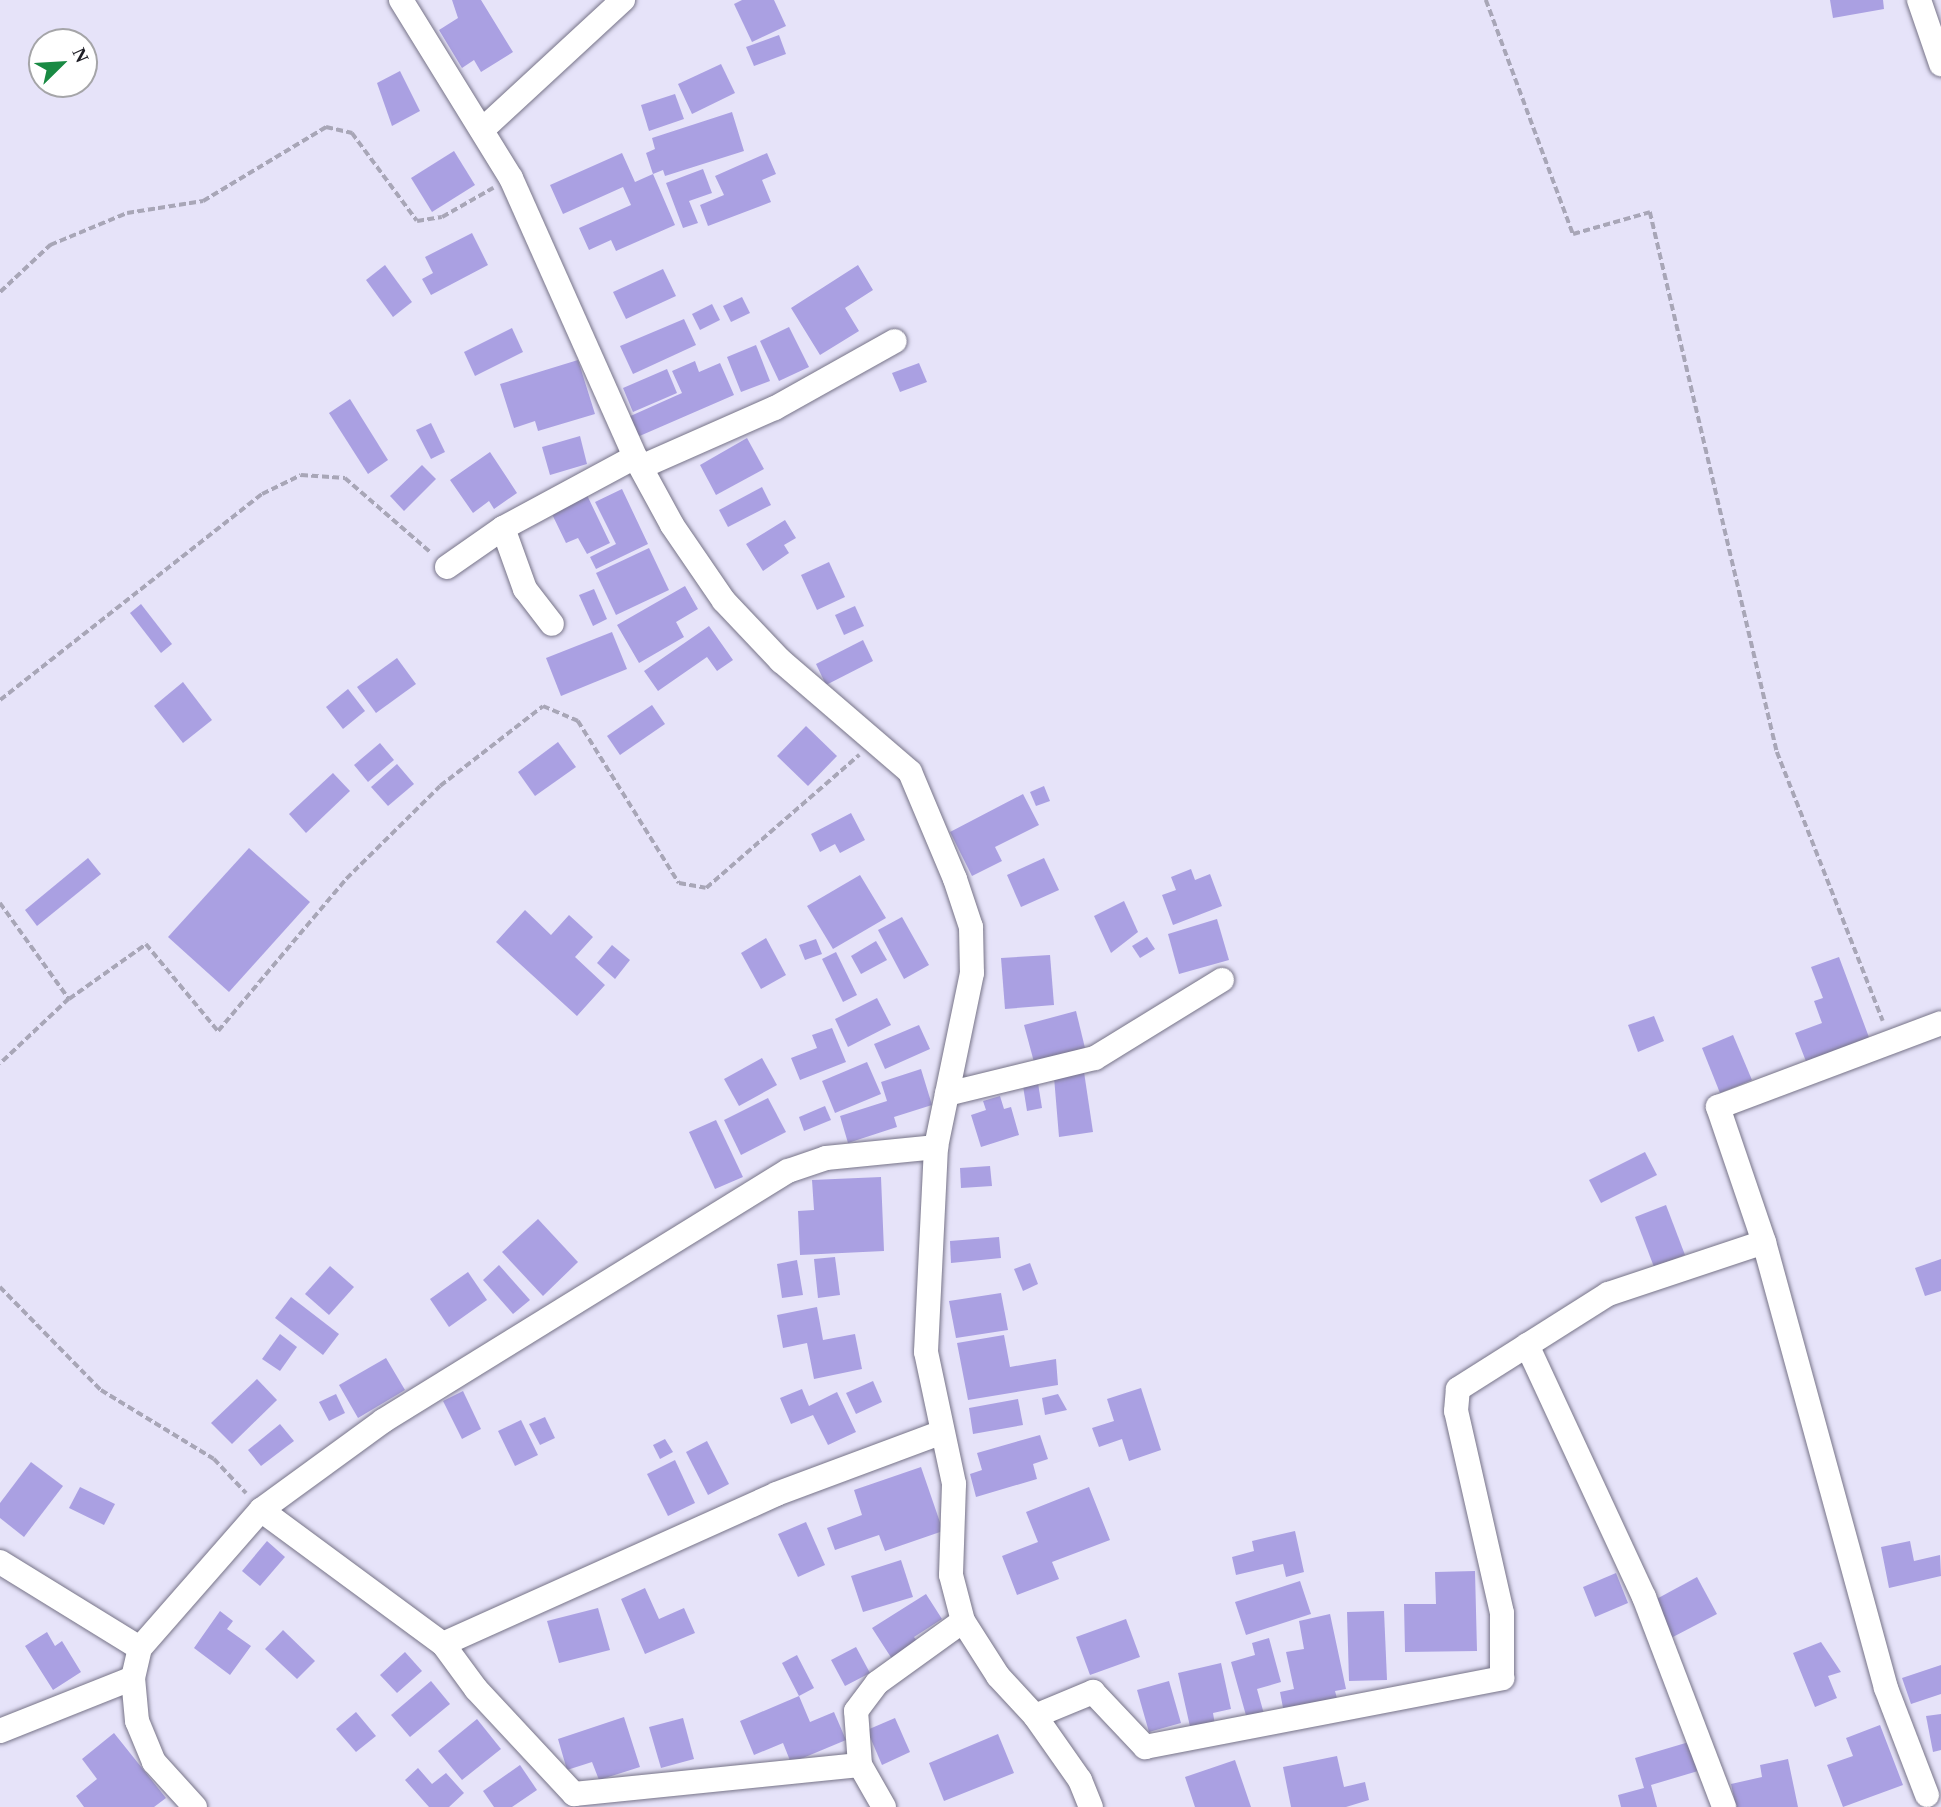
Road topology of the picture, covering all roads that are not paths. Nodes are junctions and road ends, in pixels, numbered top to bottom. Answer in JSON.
{"nodes":[{"id":1,"x":401,"y":0,"type":"edge"},
{"id":2,"x":623,"y":0,"type":"edge"},
{"id":3,"x":1919,"y":0,"type":"edge"},
{"id":4,"x":1941,"y":64,"type":"edge"},
{"id":5,"x":482,"y":130,"type":"junction"},
{"id":6,"x":895,"y":341,"type":"dead end"},
{"id":7,"x":638,"y":462,"type":"junction"},
{"id":8,"x":503,"y":528,"type":"junction"},
{"id":9,"x":447,"y":567,"type":"road end"},
{"id":10,"x":552,"y":624,"type":"dead end"},
{"id":11,"x":1222,"y":980,"type":"dead end"},
{"id":12,"x":1941,"y":1023,"type":"edge"},
{"id":13,"x":947,"y":1094,"type":"junction"},
{"id":14,"x":936,"y":1147,"type":"junction"},
{"id":15,"x":1764,"y":1242,"type":"junction"},
{"id":16,"x":1527,"y":1345,"type":"junction"},
{"id":17,"x":940,"y":1433,"type":"junction"},
{"id":18,"x":261,"y":1510,"type":"junction"},
{"id":19,"x":0,"y":1562,"type":"edge"},
{"id":20,"x":963,"y":1620,"type":"junction"},
{"id":21,"x":443,"y":1644,"type":"junction"},
{"id":22,"x":140,"y":1648,"type":"junction"},
{"id":23,"x":133,"y":1678,"type":"junction"},
{"id":24,"x":1035,"y":1716,"type":"junction"},
{"id":25,"x":0,"y":1731,"type":"edge"},
{"id":26,"x":860,"y":1765,"type":"junction"},
{"id":27,"x":1926,"y":1797,"type":"edge"},
{"id":28,"x":577,"y":1800,"type":"edge"},
{"id":29,"x":195,"y":1807,"type":"edge"},
{"id":30,"x":884,"y":1807,"type":"edge"},
{"id":31,"x":1091,"y":1807,"type":"edge"},
{"id":32,"x":1724,"y":1807,"type":"edge"}],
"edges":[{"from":1,"to":5,"type":"street"},
{"from":2,"to":5,"type":"street"},
{"from":3,"to":4,"type":"street"},
{"from":5,"to":7,"type":"street"},
{"from":6,"to":7,"type":"street"},
{"from":7,"to":8,"type":"street"},
{"from":7,"to":13,"type":"street"},
{"from":8,"to":9,"type":"street"},
{"from":8,"to":10,"type":"street"},
{"from":11,"to":13,"type":"street"},
{"from":12,"to":15,"type":"street"},
{"from":13,"to":14,"type":"street"},
{"from":14,"to":17,"type":"street"},
{"from":14,"to":18,"type":"street"},
{"from":15,"to":16,"type":"street"},
{"from":15,"to":27,"type":"street"},
{"from":16,"to":24,"type":"street"},
{"from":16,"to":32,"type":"street"},
{"from":17,"to":20,"type":"street"},
{"from":17,"to":21,"type":"street"},
{"from":18,"to":21,"type":"street"},
{"from":18,"to":22,"type":"street"},
{"from":19,"to":22,"type":"street"},
{"from":20,"to":24,"type":"street"},
{"from":20,"to":26,"type":"street"},
{"from":21,"to":28,"type":"street"},
{"from":22,"to":23,"type":"street"},
{"from":23,"to":25,"type":"street"},
{"from":23,"to":29,"type":"street"},
{"from":24,"to":31,"type":"street"},
{"from":26,"to":28,"type":"street"},
{"from":26,"to":30,"type":"street"}]}
